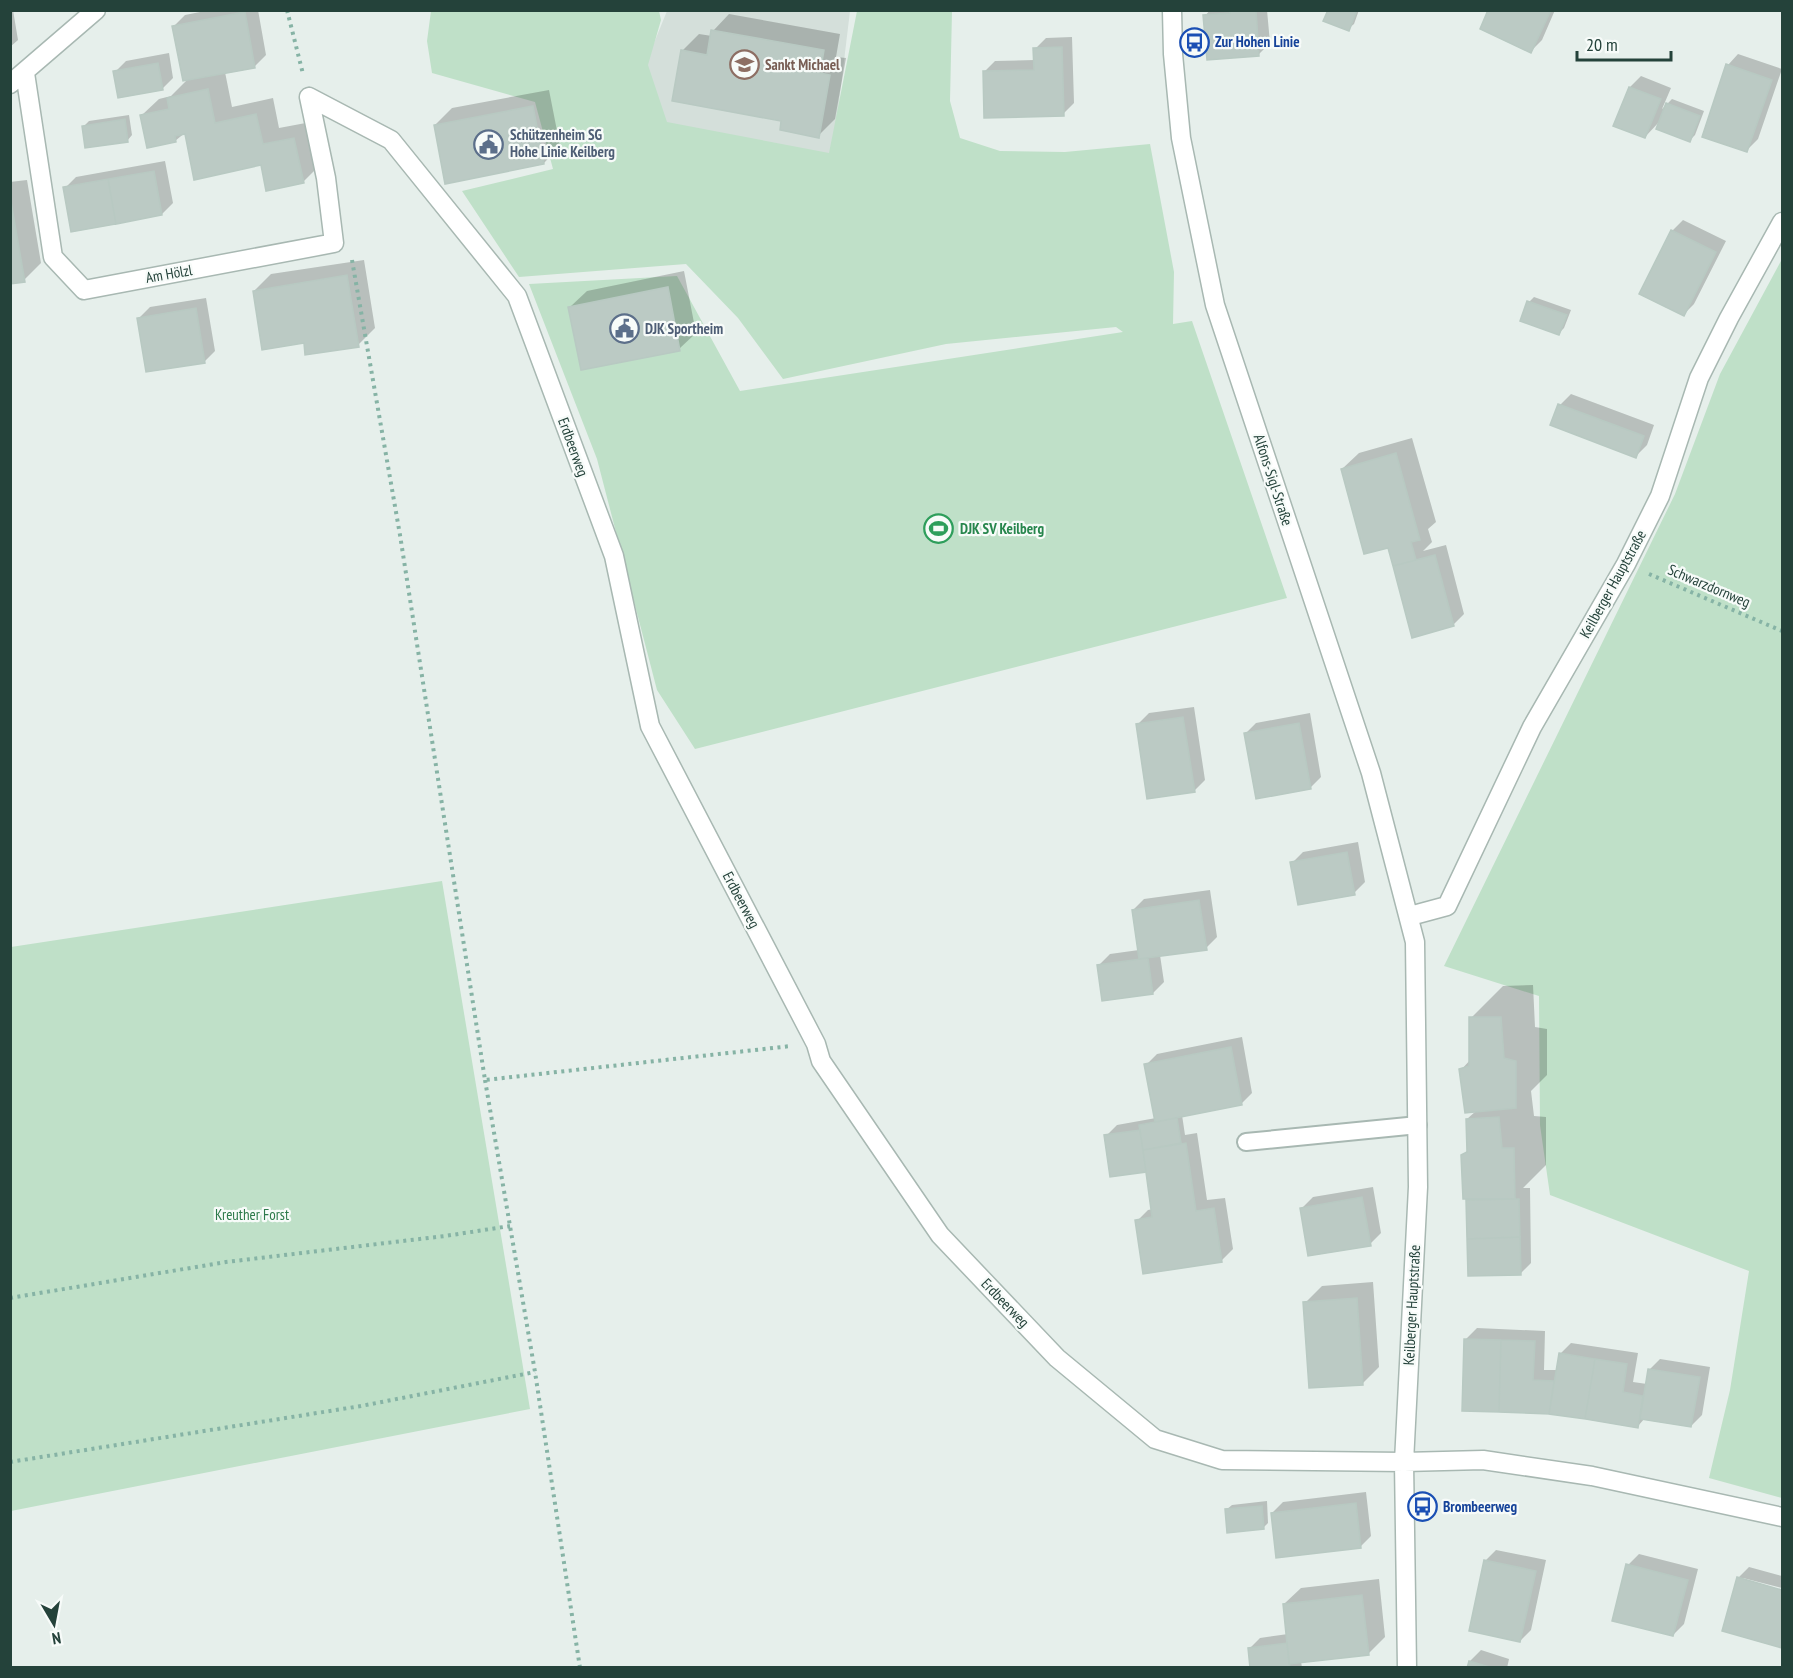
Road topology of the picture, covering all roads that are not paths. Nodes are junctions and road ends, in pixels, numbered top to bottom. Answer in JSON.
{"nodes":[{"id":1,"x":96,"y":10,"type":"edge"},
{"id":2,"x":1172,"y":10,"type":"edge"},
{"id":3,"x":25,"y":73,"type":"junction"},
{"id":4,"x":10,"y":84,"type":"edge"},
{"id":5,"x":309,"y":97,"type":"joint"},
{"id":6,"x":1782,"y":222,"type":"edge"},
{"id":7,"x":1410,"y":916,"type":"junction"},
{"id":8,"x":1415,"y":942,"type":"joint"},
{"id":9,"x":1418,"y":1125,"type":"junction"},
{"id":10,"x":1246,"y":1142,"type":"dead end"},
{"id":11,"x":1404,"y":1462,"type":"junction"},
{"id":12,"x":1782,"y":1517,"type":"edge"},
{"id":13,"x":1407,"y":1668,"type":"edge"}],
"edges":[{"from":1,"to":3,"type":"street"},
{"from":2,"to":7,"type":"street","name":"Alfons-Sigl-Straße"},
{"from":3,"to":4,"type":"street"},
{"from":3,"to":5,"type":"street","name":"Am Hölzl"},
{"from":5,"to":11,"type":"street","name":"Erdbeerweg"},
{"from":6,"to":7,"type":"street","name":"Keilberger Hauptstraße"},
{"from":7,"to":8,"type":"street","name":"Alfons-Sigl-Straße"},
{"from":8,"to":9,"type":"street","name":"Keilberger Hauptstraße"},
{"from":9,"to":10,"type":"lane"},
{"from":9,"to":11,"type":"street","name":"Keilberger Hauptstraße"},
{"from":11,"to":12,"type":"street"},
{"from":11,"to":13,"type":"street","name":"Keilberger Hauptstraße"}]}
